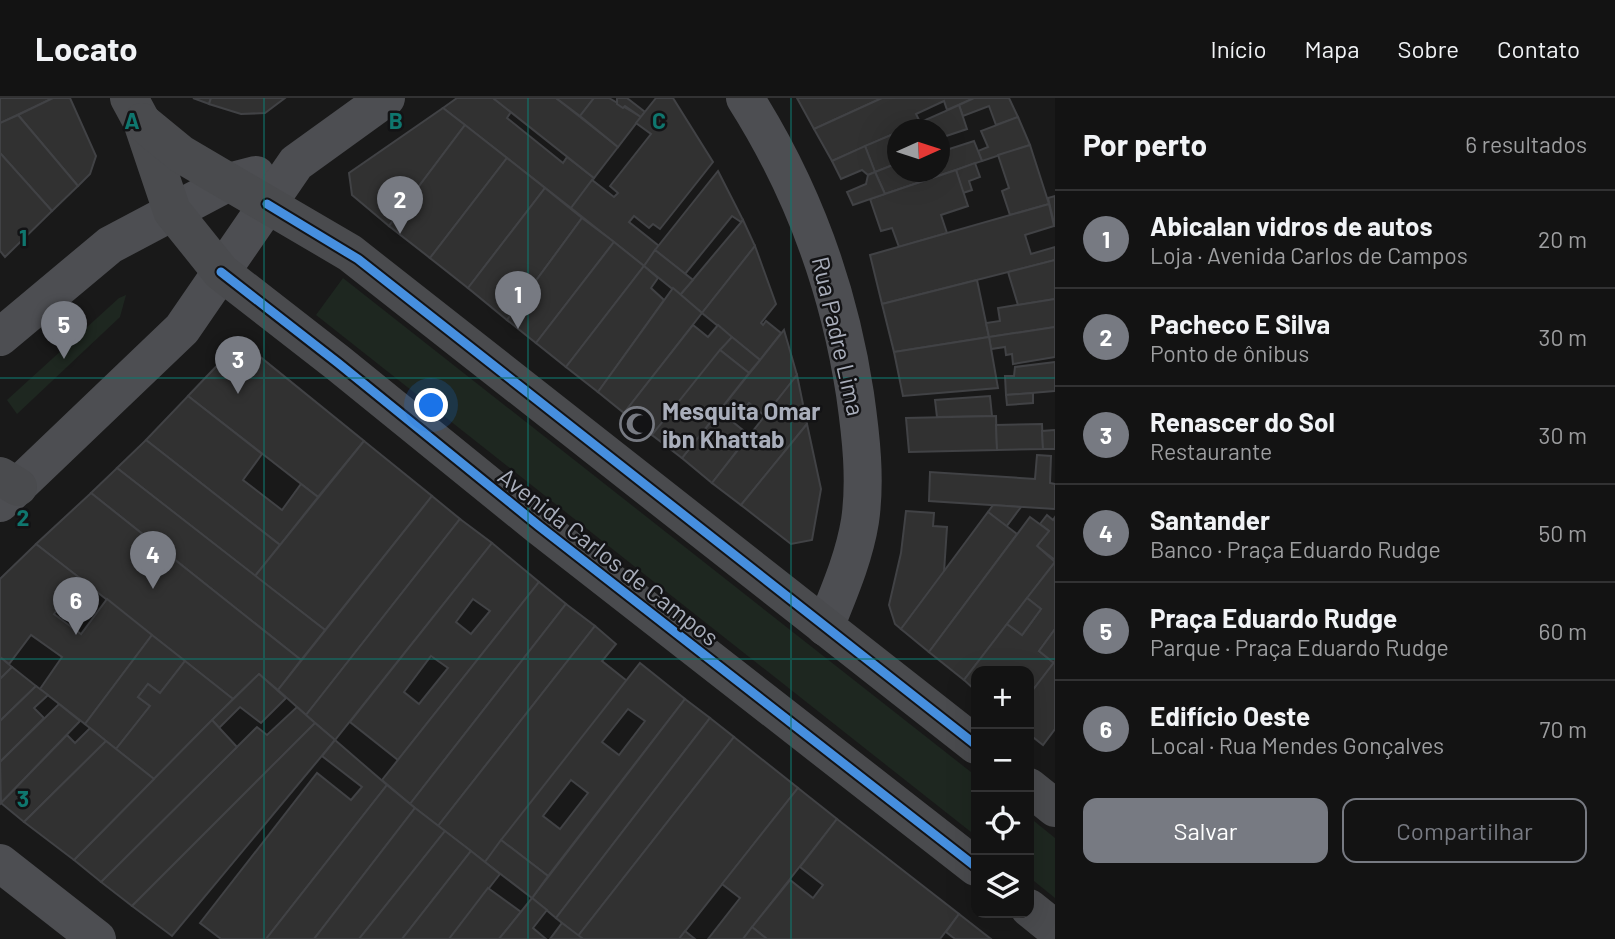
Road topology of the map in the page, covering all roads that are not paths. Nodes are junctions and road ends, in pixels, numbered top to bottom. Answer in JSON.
{"nodes":[{"id":1,"x":386,"y":98,"type":"edge"},
{"id":2,"x":745,"y":98,"type":"edge"},
{"id":3,"x":135,"y":110,"type":"edge"},
{"id":4,"x":296,"y":163,"type":"junction"},
{"id":5,"x":229,"y":182,"type":"junction"},
{"id":6,"x":267,"y":204,"type":"junction"},
{"id":7,"x":173,"y":211,"type":"junction"},
{"id":8,"x":221,"y":272,"type":"junction"},
{"id":9,"x":0,"y":337,"type":"edge"},
{"id":10,"x":6,"y":489,"type":"edge"},
{"id":11,"x":825,"y":627,"type":"junction"},
{"id":12,"x":971,"y":742,"type":"edge"},
{"id":13,"x":1034,"y":791,"type":"edge"},
{"id":14,"x":1055,"y":808,"type":"edge"},
{"id":15,"x":0,"y":863,"type":"edge"},
{"id":16,"x":971,"y":863,"type":"edge"},
{"id":17,"x":1034,"y":912,"type":"edge"},
{"id":18,"x":1055,"y":929,"type":"edge"},
{"id":19,"x":97,"y":939,"type":"edge"}],
"edges":[{"from":1,"to":4,"type":"street"},
{"from":2,"to":11,"type":"street","name":"Rua Padre Lima"},
{"from":3,"to":5,"type":"main road"},
{"from":3,"to":7,"type":"main road","name":"Avenida Carlos de Campos"},
{"from":4,"to":5,"type":"street"},
{"from":4,"to":6,"type":"street"},
{"from":5,"to":6,"type":"main road"},
{"from":5,"to":7,"type":"street"},
{"from":6,"to":8,"type":"street"},
{"from":6,"to":11,"type":"main road"},
{"from":7,"to":8,"type":"main road","name":"Avenida Carlos de Campos"},
{"from":7,"to":9,"type":"street"},
{"from":8,"to":10,"type":"street"},
{"from":8,"to":16,"type":"main road","name":"Avenida Carlos de Campos"},
{"from":11,"to":12,"type":"main road"},
{"from":13,"to":14,"type":"main road"},
{"from":15,"to":19,"type":"street"},
{"from":17,"to":18,"type":"main road"}]}
